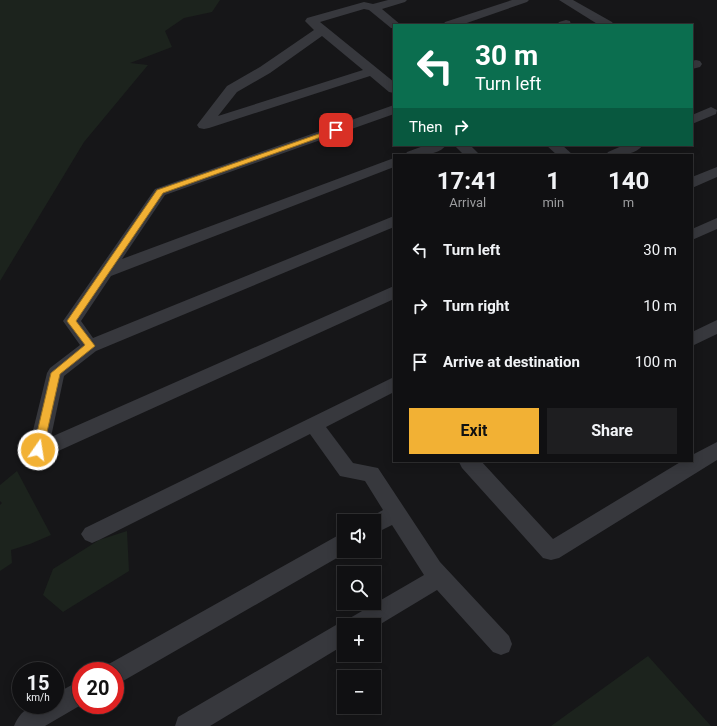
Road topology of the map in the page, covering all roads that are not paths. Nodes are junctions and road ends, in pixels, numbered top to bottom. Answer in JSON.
{"nodes":[{"id":1,"x":401,"y":0,"type":"edge"},
{"id":2,"x":523,"y":0,"type":"edge"},
{"id":3,"x":565,"y":0,"type":"edge"},
{"id":4,"x":373,"y":8,"type":"junction"},
{"id":5,"x":394,"y":24,"type":"edge"},
{"id":6,"x":453,"y":24,"type":"edge"},
{"id":7,"x":606,"y":24,"type":"edge"},
{"id":8,"x":322,"y":30,"type":"junction"},
{"id":9,"x":372,"y":71,"type":"junction"},
{"id":10,"x":393,"y":89,"type":"edge"},
{"id":11,"x":393,"y":109,"type":"edge"},
{"id":12,"x":711,"y":111,"type":"dead end"},
{"id":13,"x":693,"y":120,"type":"edge"},
{"id":14,"x":436,"y":146,"type":"edge"},
{"id":15,"x":462,"y":146,"type":"edge"},
{"id":16,"x":554,"y":146,"type":"edge"},
{"id":17,"x":634,"y":146,"type":"edge"},
{"id":18,"x":415,"y":154,"type":"edge"},
{"id":19,"x":472,"y":154,"type":"edge"},
{"id":20,"x":565,"y":154,"type":"edge"},
{"id":21,"x":615,"y":154,"type":"edge"},
{"id":22,"x":393,"y":162,"type":"edge"},
{"id":23,"x":717,"y":171,"type":"edge"},
{"id":24,"x":693,"y":183,"type":"edge"},
{"id":25,"x":393,"y":221,"type":"edge"},
{"id":26,"x":717,"y":223,"type":"edge"},
{"id":27,"x":693,"y":235,"type":"edge"},
{"id":28,"x":104,"y":272,"type":"junction"},
{"id":29,"x":393,"y":292,"type":"edge"},
{"id":30,"x":717,"y":326,"type":"edge"},
{"id":31,"x":693,"y":339,"type":"edge"},
{"id":32,"x":90,"y":346,"type":"junction"},
{"id":33,"x":393,"y":384,"type":"edge"},
{"id":34,"x":313,"y":424,"type":"junction"},
{"id":35,"x":717,"y":450,"type":"edge"},
{"id":36,"x":469,"y":462,"type":"edge"},
{"id":37,"x":396,"y":513,"type":"junction"},
{"id":38,"x":381,"y":521,"type":"edge"},
{"id":39,"x":92,"y":534,"type":"dead end"},
{"id":40,"x":337,"y":546,"type":"edge"},
{"id":41,"x":439,"y":577,"type":"junction"},
{"id":42,"x":370,"y":618,"type":"edge"},
{"id":43,"x":337,"y":637,"type":"edge"},
{"id":44,"x":501,"y":644,"type":"dead end"},
{"id":45,"x":124,"y":668,"type":"edge"},
{"id":46,"x":72,"y":697,"type":"edge"},
{"id":47,"x":26,"y":726,"type":"edge"},
{"id":48,"x":187,"y":726,"type":"edge"}],
"edges":[{"from":1,"to":4,"type":"lane"},
{"from":2,"to":6,"type":"lane"},
{"from":3,"to":7,"type":"lane"},
{"from":4,"to":5,"type":"lane"},
{"from":4,"to":8,"type":"lane"},
{"from":8,"to":9,"type":"lane"},
{"from":8,"to":9,"type":"lane"},
{"from":9,"to":10,"type":"lane"},
{"from":11,"to":28,"type":"lane"},
{"from":12,"to":13,"type":"lane"},
{"from":14,"to":18,"type":"lane"},
{"from":15,"to":19,"type":"lane"},
{"from":16,"to":20,"type":"lane"},
{"from":17,"to":21,"type":"lane"},
{"from":22,"to":28,"type":"lane"},
{"from":23,"to":24,"type":"lane"},
{"from":25,"to":32,"type":"lane"},
{"from":26,"to":27,"type":"lane"},
{"from":28,"to":32,"type":"lane"},
{"from":29,"to":32,"type":"lane"},
{"from":30,"to":31,"type":"lane"},
{"from":33,"to":34,"type":"lane"},
{"from":34,"to":37,"type":"lane"},
{"from":34,"to":39,"type":"lane"},
{"from":35,"to":36,"type":"lane"},
{"from":37,"to":38,"type":"lane"},
{"from":37,"to":41,"type":"lane"},
{"from":40,"to":45,"type":"lane"},
{"from":41,"to":42,"type":"lane"},
{"from":41,"to":44,"type":"lane"},
{"from":43,"to":48,"type":"lane"},
{"from":46,"to":47,"type":"lane"}]}
